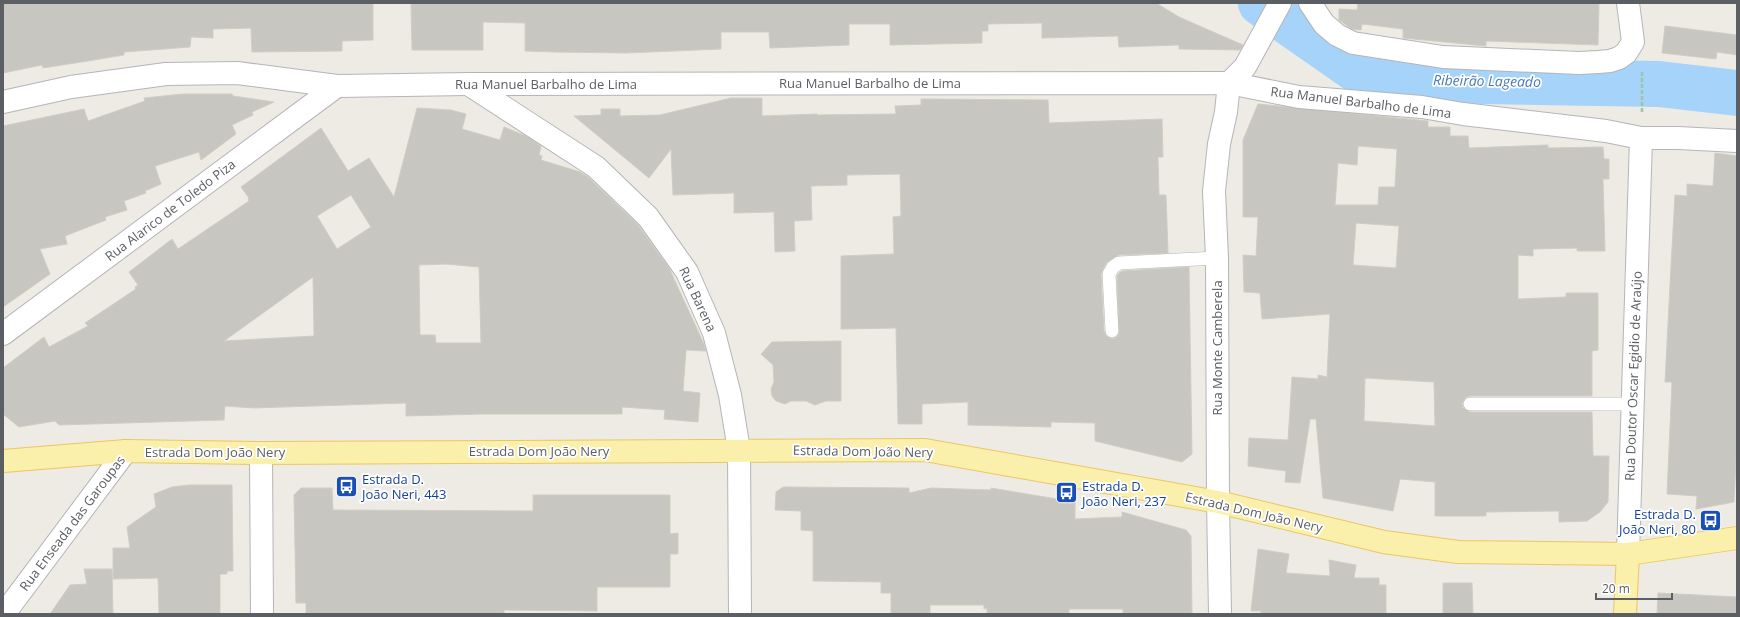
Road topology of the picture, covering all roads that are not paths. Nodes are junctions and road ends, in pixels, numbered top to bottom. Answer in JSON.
{"nodes":[{"id":1,"x":1310,"y":3,"type":"edge"},
{"id":2,"x":1628,"y":3,"type":"edge"},
{"id":3,"x":1278,"y":6,"type":"edge"},
{"id":4,"x":1229,"y":83,"type":"junction"},
{"id":5,"x":468,"y":84,"type":"junction"},
{"id":6,"x":337,"y":86,"type":"junction"},
{"id":7,"x":3,"y":102,"type":"edge"},
{"id":8,"x":1642,"y":127,"type":"junction"},
{"id":9,"x":1737,"y":141,"type":"edge"},
{"id":10,"x":1217,"y":258,"type":"junction"},
{"id":11,"x":1112,"y":331,"type":"dead end"},
{"id":12,"x":3,"y":334,"type":"edge"},
{"id":13,"x":1470,"y":404,"type":"dead end"},
{"id":14,"x":1632,"y":404,"type":"junction"},
{"id":15,"x":739,"y":450,"type":"junction"},
{"id":16,"x":126,"y":451,"type":"junction"},
{"id":17,"x":261,"y":453,"type":"junction"},
{"id":18,"x":3,"y":461,"type":"edge"},
{"id":19,"x":1218,"y":502,"type":"junction"},
{"id":20,"x":1737,"y":538,"type":"edge"},
{"id":21,"x":1628,"y":554,"type":"junction"},
{"id":22,"x":4,"y":614,"type":"edge"},
{"id":23,"x":262,"y":614,"type":"edge"},
{"id":24,"x":740,"y":614,"type":"edge"},
{"id":25,"x":1220,"y":614,"type":"edge"},
{"id":26,"x":1625,"y":614,"type":"edge"}],
"edges":[{"from":1,"to":2,"type":"street"},
{"from":3,"to":4,"type":"street"},
{"from":4,"to":5,"type":"street","name":"Rua Manuel Barbalho de Lima"},
{"from":4,"to":8,"type":"street","name":"Rua Manuel Barbalho de Lima"},
{"from":4,"to":10,"type":"street","name":"Rua Monte Camberela"},
{"from":5,"to":6,"type":"street","name":"Rua Manuel Barbalho de Lima"},
{"from":5,"to":15,"type":"street","name":"Rua Barena"},
{"from":6,"to":7,"type":"street","name":"Rua Manuel Barbalho de Lima"},
{"from":6,"to":12,"type":"street","name":"Rua Alarico de Toledo Piza"},
{"from":8,"to":9,"type":"street","name":"Rua Manuel Barbalho de Lima"},
{"from":8,"to":14,"type":"street","name":"Rua Doutor Oscar Egidio de Araújo"},
{"from":10,"to":11,"type":"lane"},
{"from":10,"to":19,"type":"street","name":"Rua Monte Camberela"},
{"from":13,"to":14,"type":"lane"},
{"from":14,"to":21,"type":"street","name":"Rua Doutor Oscar Egidio de Araújo"},
{"from":15,"to":17,"type":"main road","name":"Estrada Dom João Nery"},
{"from":15,"to":19,"type":"main road","name":"Estrada Dom João Nery"},
{"from":15,"to":24,"type":"street","name":"Rua Barena"},
{"from":16,"to":17,"type":"main road","name":"Estrada Dom João Nery"},
{"from":16,"to":18,"type":"main road","name":"Estrada Dom João Nery"},
{"from":16,"to":22,"type":"street","name":"Rua Enseada das Garoupas"},
{"from":17,"to":23,"type":"street"},
{"from":19,"to":21,"type":"main road","name":"Estrada Dom João Nery"},
{"from":19,"to":25,"type":"street","name":"Rua Monte Camberela"},
{"from":20,"to":21,"type":"main road","name":"Estrada Dom João Nery"},
{"from":21,"to":26,"type":"main road","name":"Rua Doutor Oscar Egidio de Araújo"}]}
